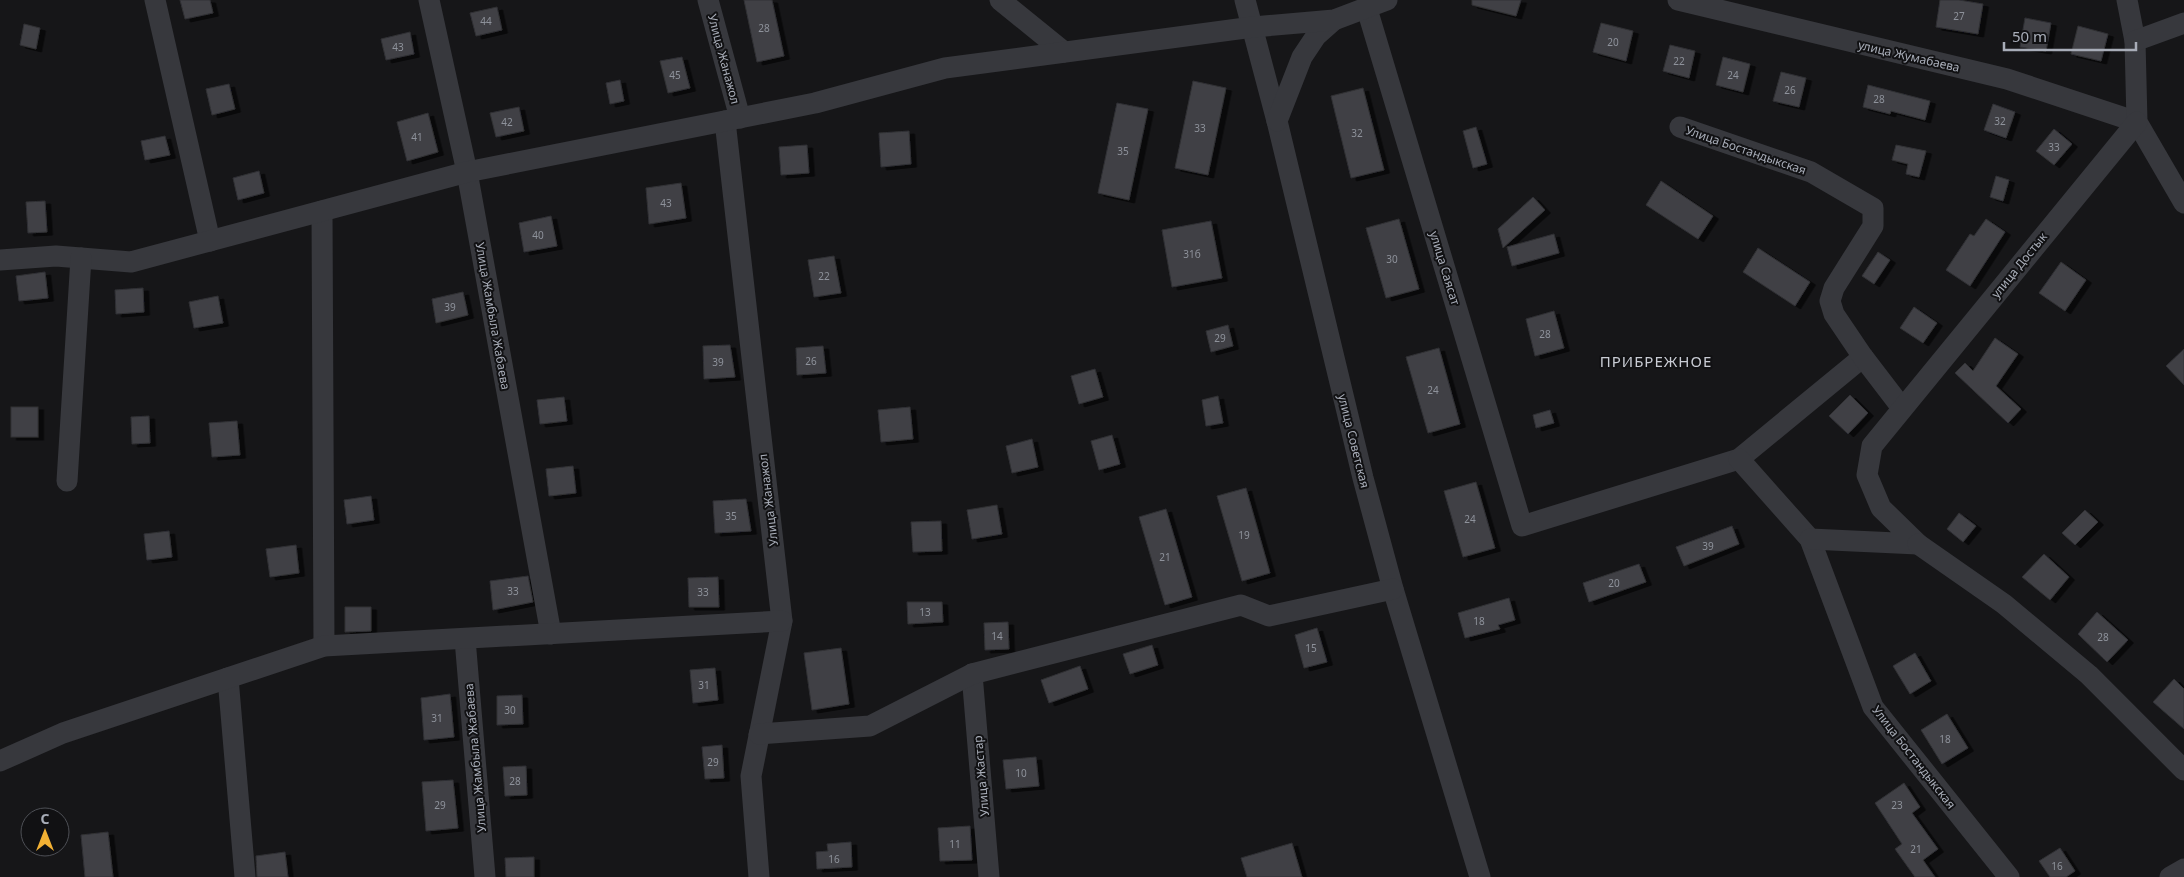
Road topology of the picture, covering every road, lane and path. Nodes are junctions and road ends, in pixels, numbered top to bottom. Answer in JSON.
{"nodes":[{"id":1,"x":155,"y":0,"type":"edge"},
{"id":2,"x":429,"y":0,"type":"edge"},
{"id":3,"x":708,"y":0,"type":"edge"},
{"id":4,"x":1000,"y":0,"type":"edge"},
{"id":5,"x":1245,"y":0,"type":"edge"},
{"id":6,"x":1387,"y":0,"type":"edge"},
{"id":7,"x":1678,"y":0,"type":"edge"},
{"id":8,"x":2127,"y":0,"type":"edge"},
{"id":9,"x":1367,"y":9,"type":"junction"},
{"id":10,"x":1334,"y":20,"type":"junction"},
{"id":11,"x":2184,"y":23,"type":"edge"},
{"id":12,"x":1253,"y":27,"type":"junction"},
{"id":13,"x":2135,"y":41,"type":"junction"},
{"id":14,"x":1064,"y":52,"type":"junction"},
{"id":15,"x":732,"y":120,"type":"junction"},
{"id":16,"x":1277,"y":121,"type":"junction"},
{"id":17,"x":2137,"y":122,"type":"junction"},
{"id":18,"x":1680,"y":127,"type":"dead end"},
{"id":19,"x":467,"y":172,"type":"junction"},
{"id":20,"x":2184,"y":203,"type":"edge"},
{"id":21,"x":322,"y":211,"type":"junction"},
{"id":22,"x":210,"y":241,"type":"junction"},
{"id":23,"x":81,"y":258,"type":"junction"},
{"id":24,"x":0,"y":260,"type":"edge"},
{"id":25,"x":1862,"y":357,"type":"junction"},
{"id":26,"x":1902,"y":408,"type":"junction"},
{"id":27,"x":1739,"y":459,"type":"junction"},
{"id":28,"x":67,"y":481,"type":"dead end"},
{"id":29,"x":1810,"y":539,"type":"junction"},
{"id":30,"x":1918,"y":544,"type":"junction"},
{"id":31,"x":1393,"y":589,"type":"junction"},
{"id":32,"x":782,"y":621,"type":"junction"},
{"id":33,"x":550,"y":634,"type":"junction"},
{"id":34,"x":465,"y":639,"type":"junction"},
{"id":35,"x":324,"y":646,"type":"junction"},
{"id":36,"x":972,"y":674,"type":"junction"},
{"id":37,"x":228,"y":678,"type":"junction"},
{"id":38,"x":759,"y":734,"type":"junction"},
{"id":39,"x":0,"y":761,"type":"edge"},
{"id":40,"x":2184,"y":770,"type":"edge"},
{"id":41,"x":2184,"y":869,"type":"edge"},
{"id":42,"x":245,"y":877,"type":"edge"},
{"id":43,"x":486,"y":877,"type":"edge"},
{"id":44,"x":760,"y":877,"type":"edge"},
{"id":45,"x":989,"y":877,"type":"edge"},
{"id":46,"x":1480,"y":877,"type":"edge"},
{"id":47,"x":2009,"y":877,"type":"edge"},
{"id":48,"x":2170,"y":877,"type":"edge"}],
"edges":[{"from":1,"to":22,"type":"street"},
{"from":2,"to":19,"type":"street","name":"Улица Жамбыла Жабаева"},
{"from":3,"to":15,"type":"street","name":"Улица Жанажол"},
{"from":4,"to":14,"type":"street"},
{"from":5,"to":12,"type":"street","name":"улица Советская"},
{"from":6,"to":9,"type":"street"},
{"from":7,"to":17,"type":"street","name":"улица Жумабаева"},
{"from":8,"to":13,"type":"street"},
{"from":9,"to":10,"type":"street"},
{"from":9,"to":27,"type":"street","name":"улица Саясат"},
{"from":10,"to":12,"type":"street"},
{"from":10,"to":16,"type":"street"},
{"from":11,"to":13,"type":"street"},
{"from":12,"to":14,"type":"street"},
{"from":12,"to":16,"type":"street","name":"улица Советская"},
{"from":13,"to":17,"type":"street"},
{"from":14,"to":15,"type":"street"},
{"from":15,"to":19,"type":"street"},
{"from":15,"to":32,"type":"street","name":"Улица Жанажол"},
{"from":16,"to":31,"type":"street","name":"улица Советская"},
{"from":17,"to":20,"type":"street"},
{"from":17,"to":26,"type":"street","name":"улица Достык"},
{"from":18,"to":25,"type":"street","name":"Улица Бостандыкская"},
{"from":19,"to":21,"type":"street"},
{"from":19,"to":33,"type":"street","name":"Улица Жамбыла Жабаева"},
{"from":21,"to":22,"type":"street"},
{"from":21,"to":35,"type":"street"},
{"from":22,"to":23,"type":"street"},
{"from":23,"to":24,"type":"street"},
{"from":23,"to":28,"type":"street"},
{"from":25,"to":26,"type":"street","name":"Улица Бостандыкская"},
{"from":25,"to":27,"type":"street"},
{"from":26,"to":30,"type":"street"},
{"from":27,"to":29,"type":"street","name":"Улица Бостандыкская"},
{"from":29,"to":30,"type":"street"},
{"from":29,"to":47,"type":"street","name":"Улица Бостандыкская"},
{"from":30,"to":40,"type":"street"},
{"from":31,"to":36,"type":"street"},
{"from":31,"to":46,"type":"street","name":"улица Советская"},
{"from":32,"to":33,"type":"street"},
{"from":32,"to":38,"type":"street","name":"Улица Жанажол"},
{"from":33,"to":34,"type":"street"},
{"from":34,"to":35,"type":"street"},
{"from":34,"to":43,"type":"street","name":"Улица Жамбыла Жабаева"},
{"from":35,"to":37,"type":"street"},
{"from":36,"to":38,"type":"street"},
{"from":36,"to":45,"type":"street","name":"Улица Жастар"},
{"from":37,"to":39,"type":"street"},
{"from":37,"to":42,"type":"street"},
{"from":38,"to":44,"type":"street","name":"Улица Жанажол"},
{"from":41,"to":48,"type":"street"}]}
